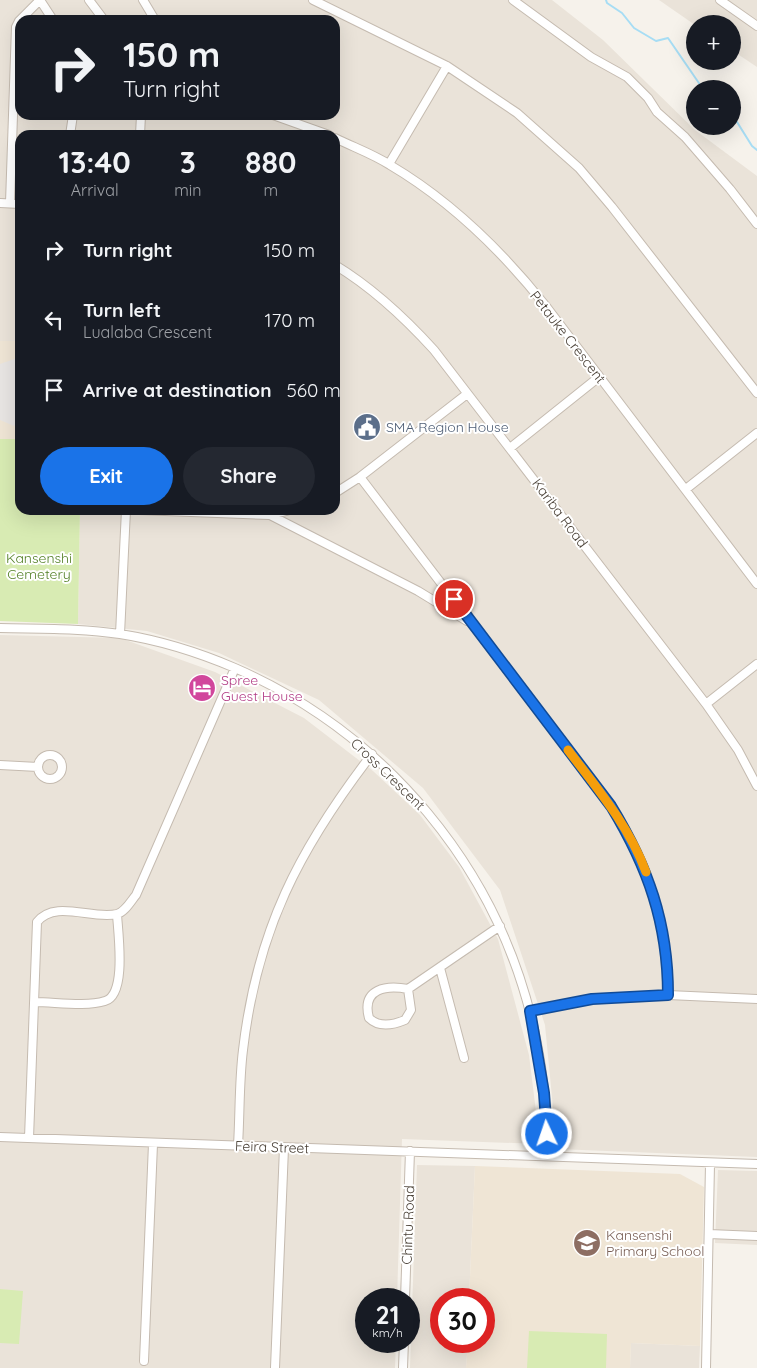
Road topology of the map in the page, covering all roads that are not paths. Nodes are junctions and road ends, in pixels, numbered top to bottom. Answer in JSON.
{"nodes":[{"id":1,"x":40,"y":0,"type":"edge"},
{"id":2,"x":89,"y":0,"type":"edge"},
{"id":3,"x":143,"y":0,"type":"edge"},
{"id":4,"x":313,"y":0,"type":"edge"},
{"id":5,"x":513,"y":0,"type":"edge"},
{"id":6,"x":720,"y":0,"type":"edge"},
{"id":7,"x":25,"y":15,"type":"edge"},
{"id":8,"x":50,"y":15,"type":"edge"},
{"id":9,"x":100,"y":15,"type":"edge"},
{"id":10,"x":152,"y":15,"type":"edge"},
{"id":11,"x":757,"y":26,"type":"edge"},
{"id":12,"x":15,"y":54,"type":"edge"},
{"id":13,"x":448,"y":66,"type":"junction"},
{"id":14,"x":287,"y":120,"type":"edge"},
{"id":15,"x":315,"y":130,"type":"edge"},
{"id":16,"x":340,"y":140,"type":"edge"},
{"id":17,"x":11,"y":160,"type":"junction"},
{"id":18,"x":15,"y":160,"type":"edge"},
{"id":19,"x":389,"y":164,"type":"junction"},
{"id":20,"x":0,"y":203,"type":"edge"},
{"id":21,"x":10,"y":203,"type":"junction"},
{"id":22,"x":15,"y":204,"type":"edge"},
{"id":23,"x":756,"y":220,"type":"edge"},
{"id":24,"x":340,"y":268,"type":"edge"},
{"id":25,"x":599,"y":377,"type":"junction"},
{"id":26,"x":757,"y":393,"type":"edge"},
{"id":27,"x":467,"y":394,"type":"junction"},
{"id":28,"x":757,"y":433,"type":"edge"},
{"id":29,"x":510,"y":448,"type":"junction"},
{"id":30,"x":360,"y":477,"type":"junction"},
{"id":31,"x":686,"y":489,"type":"junction"},
{"id":32,"x":340,"y":490,"type":"edge"},
{"id":33,"x":126,"y":515,"type":"edge"},
{"id":34,"x":270,"y":515,"type":"edge"},
{"id":35,"x":757,"y":584,"type":"edge"},
{"id":36,"x":451,"y":596,"type":"junction"},
{"id":37,"x":441,"y":605,"type":"junction"},
{"id":38,"x":473,"y":625,"type":"junction"},
{"id":39,"x":0,"y":628,"type":"edge"},
{"id":40,"x":120,"y":634,"type":"junction"},
{"id":41,"x":757,"y":664,"type":"edge"},
{"id":42,"x":235,"y":668,"type":"junction"},
{"id":43,"x":706,"y":704,"type":"junction"},
{"id":44,"x":372,"y":754,"type":"junction"},
{"id":45,"x":0,"y":765,"type":"edge"},
{"id":46,"x":38,"y":767,"type":"dead end"},
{"id":47,"x":757,"y":786,"type":"edge"},
{"id":48,"x":118,"y":914,"type":"junction"},
{"id":49,"x":500,"y":926,"type":"junction"},
{"id":50,"x":440,"y":968,"type":"junction"},
{"id":51,"x":408,"y":989,"type":"junction"},
{"id":52,"x":668,"y":995,"type":"junction"},
{"id":53,"x":757,"y":999,"type":"edge"},
{"id":54,"x":35,"y":1002,"type":"junction"},
{"id":55,"x":530,"y":1011,"type":"junction"},
{"id":56,"x":464,"y":1058,"type":"dead end"},
{"id":57,"x":0,"y":1137,"type":"edge"},
{"id":58,"x":29,"y":1138,"type":"junction"},
{"id":59,"x":153,"y":1144,"type":"junction"},
{"id":60,"x":238,"y":1145,"type":"junction"},
{"id":61,"x":284,"y":1148,"type":"junction"},
{"id":62,"x":410,"y":1151,"type":"junction"},
{"id":63,"x":544,"y":1156,"type":"junction"},
{"id":64,"x":710,"y":1164,"type":"junction"},
{"id":65,"x":757,"y":1164,"type":"edge"},
{"id":66,"x":708,"y":1234,"type":"junction"},
{"id":67,"x":757,"y":1236,"type":"edge"},
{"id":68,"x":405,"y":1288,"type":"edge"},
{"id":69,"x":404,"y":1353,"type":"edge"},
{"id":70,"x":144,"y":1362,"type":"dead end"},
{"id":71,"x":275,"y":1368,"type":"edge"},
{"id":72,"x":403,"y":1368,"type":"edge"},
{"id":73,"x":706,"y":1368,"type":"edge"}],
"edges":[{"from":1,"to":7,"type":"street"},
{"from":1,"to":8,"type":"street"},
{"from":2,"to":9,"type":"street"},
{"from":3,"to":10,"type":"street"},
{"from":4,"to":13,"type":"street"},
{"from":5,"to":23,"type":"street"},
{"from":6,"to":11,"type":"street"},
{"from":12,"to":17,"type":"street"},
{"from":13,"to":19,"type":"street"},
{"from":13,"to":26,"type":"street"},
{"from":14,"to":15,"type":"street"},
{"from":16,"to":19,"type":"street","name":"Petauke Crescent"},
{"from":17,"to":18,"type":"street"},
{"from":17,"to":21,"type":"street"},
{"from":19,"to":25,"type":"street","name":"Petauke Crescent"},
{"from":20,"to":21,"type":"street"},
{"from":21,"to":22,"type":"street"},
{"from":24,"to":27,"type":"street","name":"Kariba Road"},
{"from":25,"to":29,"type":"street"},
{"from":25,"to":31,"type":"street","name":"Petauke Crescent"},
{"from":27,"to":29,"type":"street","name":"Kariba Road"},
{"from":27,"to":30,"type":"street"},
{"from":28,"to":31,"type":"street"},
{"from":29,"to":43,"type":"street","name":"Kariba Road"},
{"from":30,"to":32,"type":"street"},
{"from":30,"to":36,"type":"street"},
{"from":31,"to":35,"type":"street","name":"Petauke Crescent"},
{"from":33,"to":40,"type":"street"},
{"from":34,"to":37,"type":"street"},
{"from":36,"to":37,"type":"street"},
{"from":36,"to":38,"type":"street"},
{"from":37,"to":38,"type":"street"},
{"from":38,"to":52,"type":"street"},
{"from":39,"to":40,"type":"street","name":"Cross Crescent"},
{"from":40,"to":42,"type":"street","name":"Cross Crescent"},
{"from":41,"to":43,"type":"street"},
{"from":42,"to":44,"type":"street","name":"Cross Crescent"},
{"from":42,"to":48,"type":"street"},
{"from":43,"to":47,"type":"street","name":"Kariba Road"},
{"from":44,"to":49,"type":"street","name":"Cross Crescent"},
{"from":44,"to":60,"type":"street"},
{"from":45,"to":46,"type":"street"},
{"from":48,"to":54,"type":"street"},
{"from":48,"to":54,"type":"street"},
{"from":49,"to":50,"type":"street"},
{"from":49,"to":55,"type":"street","name":"Cross Crescent"},
{"from":50,"to":51,"type":"street"},
{"from":50,"to":56,"type":"street"},
{"from":51,"to":51,"type":"street"},
{"from":52,"to":53,"type":"street"},
{"from":52,"to":55,"type":"street"},
{"from":54,"to":58,"type":"street"},
{"from":55,"to":63,"type":"street","name":"Cross Crescent"},
{"from":57,"to":58,"type":"street","name":"Feira Street"},
{"from":58,"to":59,"type":"street","name":"Feira Street"},
{"from":59,"to":60,"type":"street","name":"Feira Street"},
{"from":59,"to":70,"type":"street"},
{"from":60,"to":61,"type":"street","name":"Feira Street"},
{"from":61,"to":62,"type":"street","name":"Feira Street"},
{"from":61,"to":71,"type":"street"},
{"from":62,"to":63,"type":"street","name":"Feira Street"},
{"from":62,"to":68,"type":"street","name":"Chintu Road"},
{"from":63,"to":64,"type":"street","name":"Feira Street"},
{"from":64,"to":65,"type":"street","name":"Feira Street"},
{"from":64,"to":66,"type":"street"},
{"from":66,"to":67,"type":"street"},
{"from":66,"to":73,"type":"street"},
{"from":69,"to":72,"type":"street"}]}
